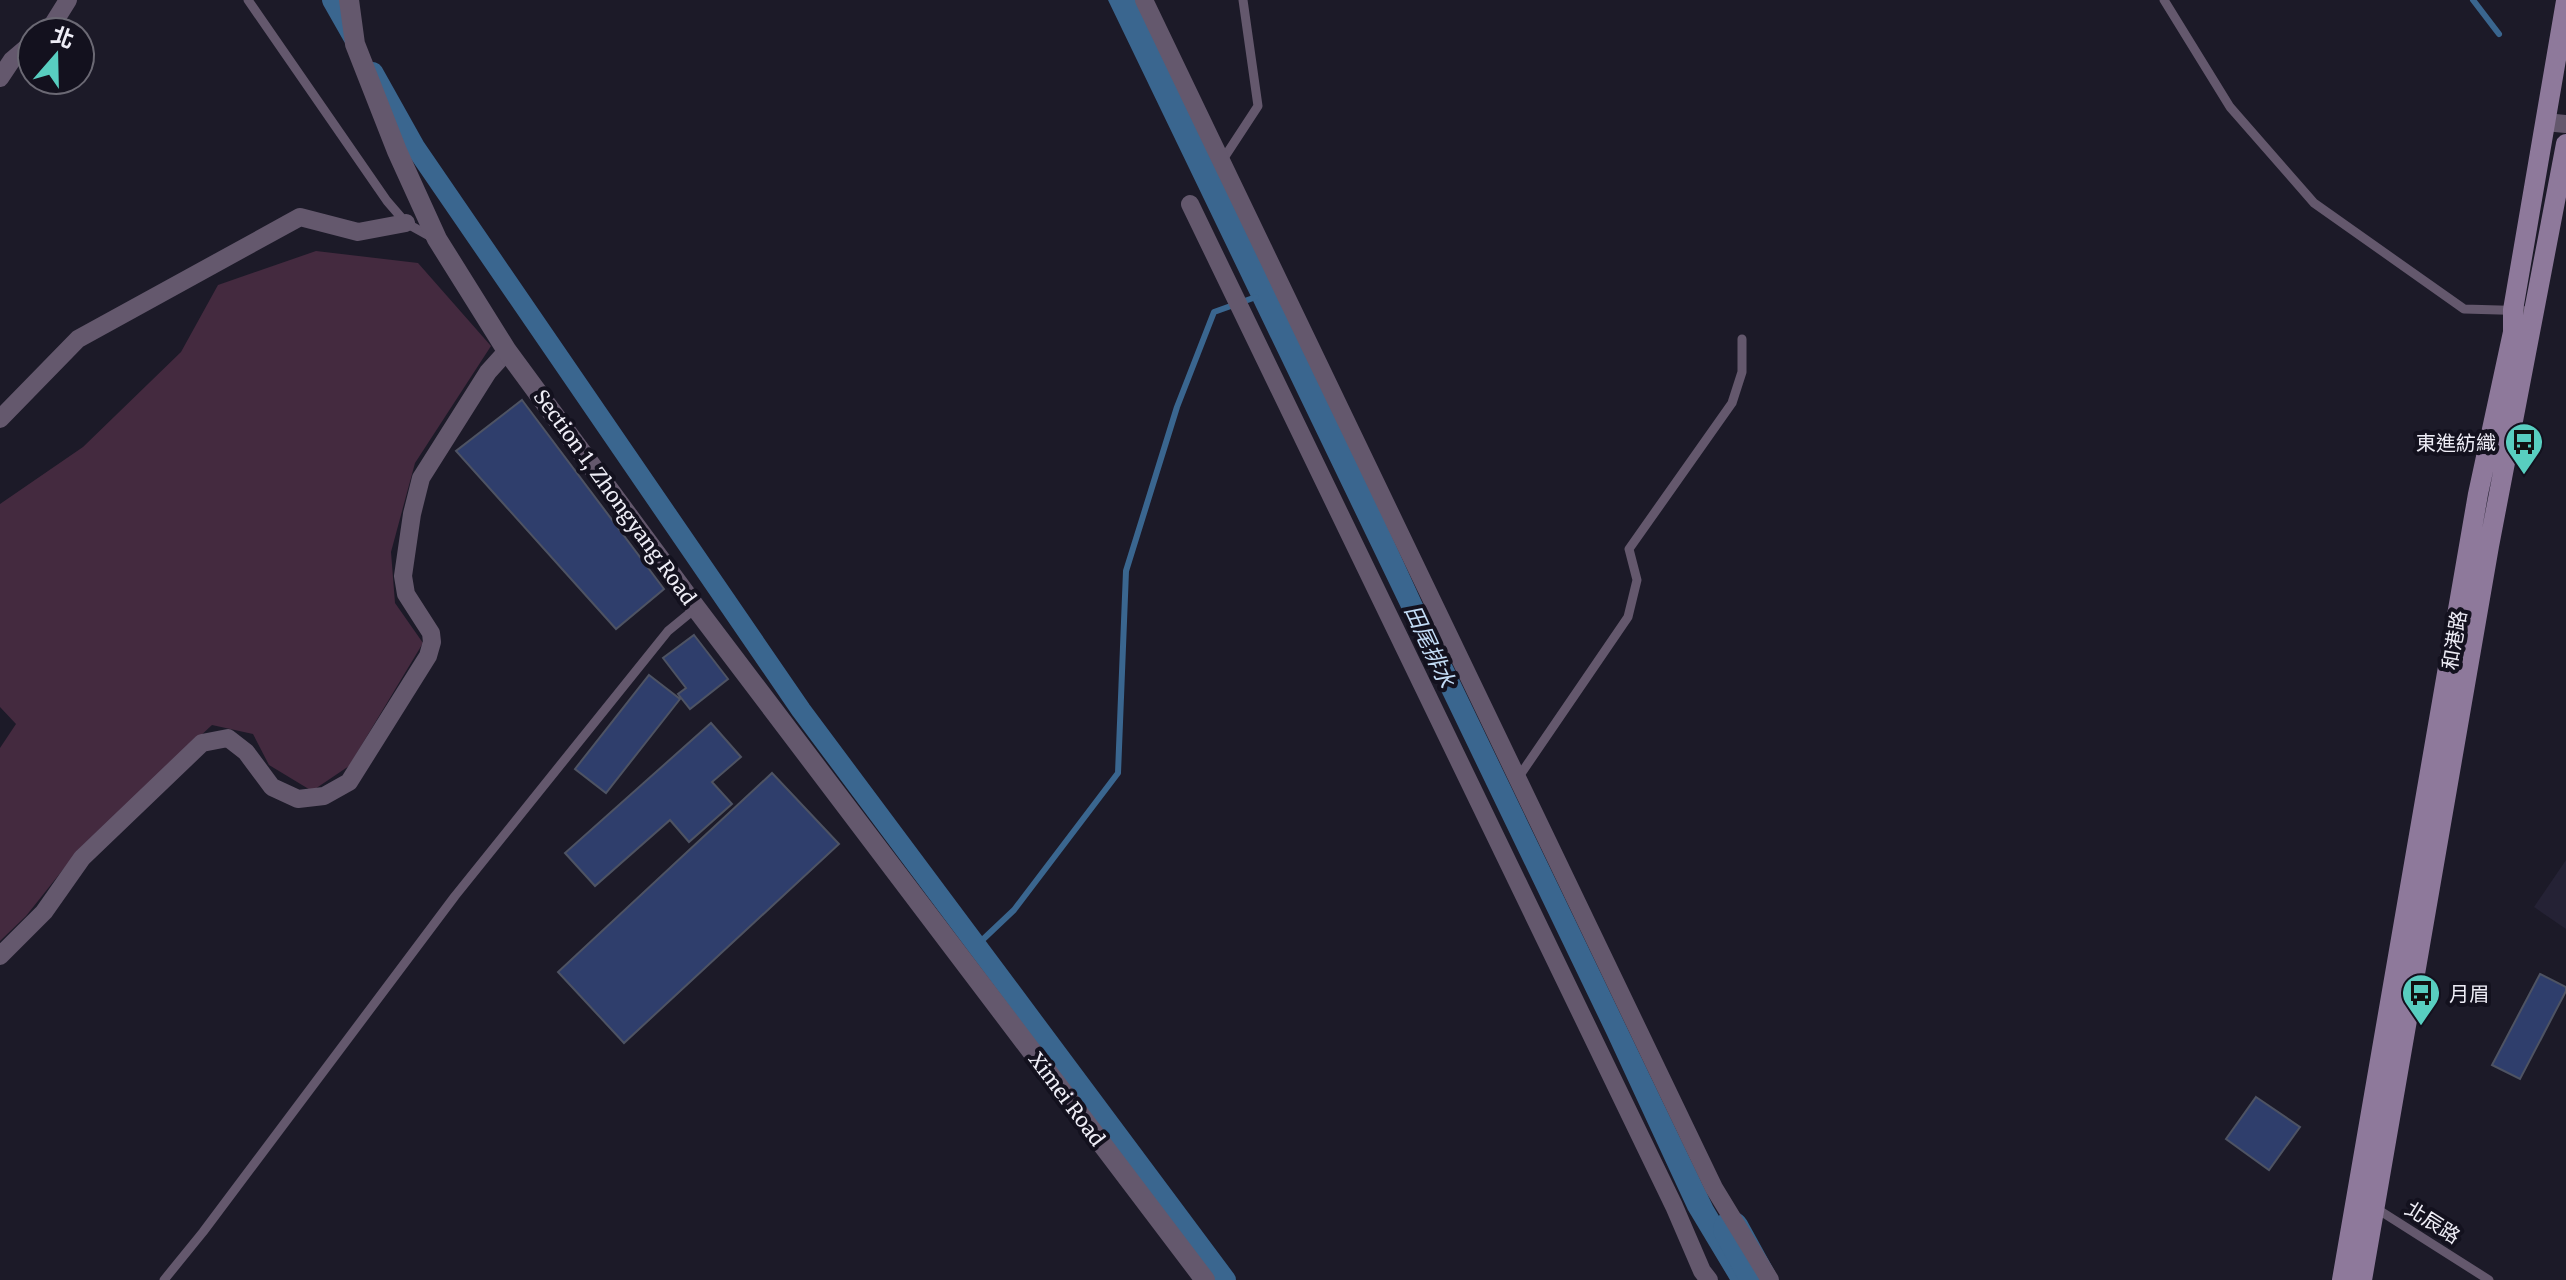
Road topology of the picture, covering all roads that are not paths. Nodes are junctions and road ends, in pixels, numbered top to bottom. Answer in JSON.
{"nodes":[{"id":1,"x":248,"y":0,"type":"edge"},
{"id":2,"x":349,"y":0,"type":"edge"},
{"id":3,"x":1144,"y":0,"type":"edge"},
{"id":4,"x":1243,"y":0,"type":"edge"},
{"id":5,"x":2164,"y":0,"type":"edge"},
{"id":6,"x":2566,"y":1,"type":"edge"},
{"id":7,"x":16,"y":57,"type":"edge"},
{"id":8,"x":0,"y":78,"type":"edge"},
{"id":9,"x":2545,"y":122,"type":"junction"},
{"id":10,"x":2566,"y":124,"type":"edge"},
{"id":11,"x":2566,"y":144,"type":"edge"},
{"id":12,"x":1222,"y":161,"type":"junction"},
{"id":13,"x":1190,"y":204,"type":"dead end"},
{"id":14,"x":406,"y":223,"type":"junction"},
{"id":15,"x":437,"y":239,"type":"junction"},
{"id":16,"x":2513,"y":310,"type":"junction"},
{"id":17,"x":2534,"y":311,"type":"junction"},
{"id":18,"x":1742,"y":339,"type":"dead end"},
{"id":19,"x":507,"y":351,"type":"junction"},
{"id":20,"x":0,"y":419,"type":"edge"},
{"id":21,"x":696,"y":608,"type":"junction"},
{"id":22,"x":1518,"y":778,"type":"junction"},
{"id":23,"x":930,"y":918,"type":"joint"},
{"id":24,"x":0,"y":956,"type":"edge"},
{"id":25,"x":2375,"y":1207,"type":"junction"},
{"id":26,"x":2354,"y":1209,"type":"junction"},
{"id":27,"x":164,"y":1280,"type":"edge"},
{"id":28,"x":1205,"y":1280,"type":"edge"},
{"id":29,"x":1709,"y":1280,"type":"edge"},
{"id":30,"x":1770,"y":1280,"type":"edge"},
{"id":31,"x":2342,"y":1280,"type":"edge"},
{"id":32,"x":2362,"y":1280,"type":"edge"},
{"id":33,"x":2489,"y":1280,"type":"edge"}],
"edges":[{"from":1,"to":14,"type":"lane"},
{"from":2,"to":15,"type":"street","name":"Section 1, Zhongyang Road"},
{"from":3,"to":12,"type":"street"},
{"from":4,"to":12,"type":"lane"},
{"from":5,"to":16,"type":"lane"},
{"from":6,"to":9,"type":"main road","name":"和港路"},
{"from":7,"to":8,"type":"street"},
{"from":9,"to":10,"type":"street"},
{"from":9,"to":16,"type":"main road","name":"和港路"},
{"from":11,"to":17,"type":"main road","name":"和港路"},
{"from":12,"to":22,"type":"street"},
{"from":13,"to":29,"type":"street"},
{"from":14,"to":15,"type":"lane"},
{"from":14,"to":20,"type":"street"},
{"from":15,"to":19,"type":"street","name":"Section 1, Zhongyang Road"},
{"from":16,"to":17,"type":"lane"},
{"from":16,"to":26,"type":"main road","name":"和港路"},
{"from":17,"to":25,"type":"main road","name":"和港路"},
{"from":18,"to":22,"type":"lane"},
{"from":19,"to":21,"type":"street","name":"Section 1, Zhongyang Road"},
{"from":19,"to":24,"type":"street"},
{"from":21,"to":23,"type":"street","name":"Section 1, Zhongyang Road"},
{"from":21,"to":27,"type":"lane"},
{"from":22,"to":30,"type":"street"},
{"from":23,"to":28,"type":"street","name":"Ximei Road"},
{"from":25,"to":26,"type":"lane","name":"北辰路"},
{"from":25,"to":32,"type":"main road","name":"和港路"},
{"from":25,"to":33,"type":"lane","name":"北辰路"},
{"from":26,"to":31,"type":"main road","name":"和港路"}]}
